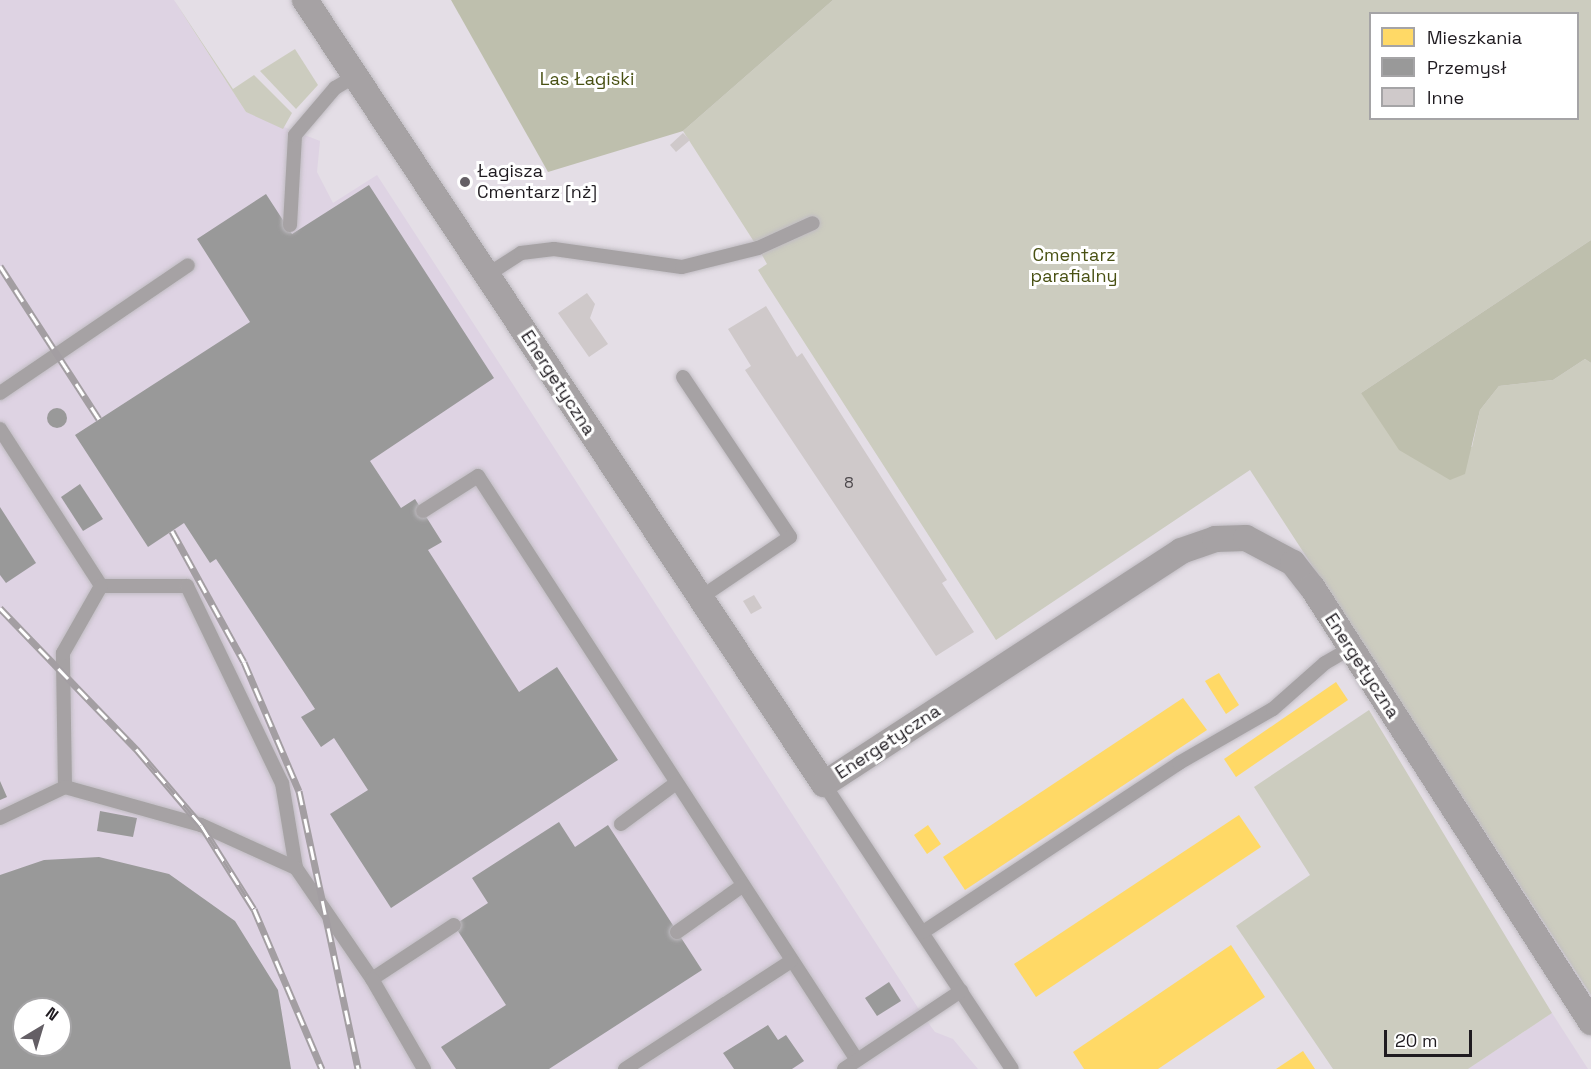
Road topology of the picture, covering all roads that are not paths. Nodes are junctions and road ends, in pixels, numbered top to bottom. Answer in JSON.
{"nodes":[{"id":1,"x":305,"y":0,"type":"edge"},
{"id":2,"x":355,"y":76,"type":"junction"},
{"id":3,"x":813,"y":224,"type":"dead end"},
{"id":4,"x":290,"y":225,"type":"dead end"},
{"id":5,"x":188,"y":265,"type":"dead end"},
{"id":6,"x":487,"y":275,"type":"junction"},
{"id":7,"x":683,"y":377,"type":"dead end"},
{"id":8,"x":0,"y":393,"type":"edge"},
{"id":9,"x":0,"y":429,"type":"edge"},
{"id":10,"x":423,"y":512,"type":"dead end"},
{"id":11,"x":101,"y":586,"type":"junction"},
{"id":12,"x":700,"y":598,"type":"junction"},
{"id":13,"x":1351,"y":648,"type":"junction"},
{"id":14,"x":676,"y":783,"type":"junction"},
{"id":15,"x":824,"y":784,"type":"junction"},
{"id":16,"x":65,"y":787,"type":"junction"},
{"id":17,"x":0,"y":819,"type":"edge"},
{"id":18,"x":621,"y":824,"type":"dead end"},
{"id":19,"x":296,"y":868,"type":"junction"},
{"id":20,"x":742,"y":886,"type":"junction"},
{"id":21,"x":454,"y":925,"type":"dead end"},
{"id":22,"x":677,"y":932,"type":"dead end"},
{"id":23,"x":922,"y":932,"type":"junction"},
{"id":24,"x":791,"y":961,"type":"junction"},
{"id":25,"x":372,"y":979,"type":"junction"},
{"id":26,"x":961,"y":991,"type":"junction"},
{"id":27,"x":1591,"y":1022,"type":"edge"},
{"id":28,"x":858,"y":1060,"type":"junction"},
{"id":29,"x":424,"y":1069,"type":"edge"},
{"id":30,"x":625,"y":1069,"type":"edge"},
{"id":31,"x":844,"y":1069,"type":"edge"},
{"id":32,"x":1012,"y":1069,"type":"edge"}],
"edges":[{"from":1,"to":2,"type":"street","name":"Energetyczna"},
{"from":2,"to":4,"type":"lane"},
{"from":2,"to":6,"type":"street","name":"Energetyczna"},
{"from":3,"to":6,"type":"lane"},
{"from":5,"to":8,"type":"lane"},
{"from":6,"to":12,"type":"street","name":"Energetyczna"},
{"from":7,"to":12,"type":"lane"},
{"from":9,"to":11,"type":"lane"},
{"from":10,"to":14,"type":"lane"},
{"from":11,"to":16,"type":"lane"},
{"from":11,"to":19,"type":"lane"},
{"from":12,"to":15,"type":"street","name":"Energetyczna"},
{"from":13,"to":15,"type":"street","name":"Energetyczna"},
{"from":13,"to":23,"type":"lane"},
{"from":13,"to":27,"type":"street","name":"Energetyczna"},
{"from":14,"to":18,"type":"lane"},
{"from":14,"to":20,"type":"lane"},
{"from":15,"to":23,"type":"lane"},
{"from":16,"to":17,"type":"lane"},
{"from":16,"to":19,"type":"lane"},
{"from":19,"to":25,"type":"lane"},
{"from":20,"to":22,"type":"lane"},
{"from":20,"to":24,"type":"lane"},
{"from":21,"to":25,"type":"lane"},
{"from":23,"to":26,"type":"lane"},
{"from":24,"to":28,"type":"lane"},
{"from":24,"to":30,"type":"lane"},
{"from":25,"to":29,"type":"lane"},
{"from":26,"to":28,"type":"lane"},
{"from":26,"to":32,"type":"lane"},
{"from":28,"to":31,"type":"lane"}]}
